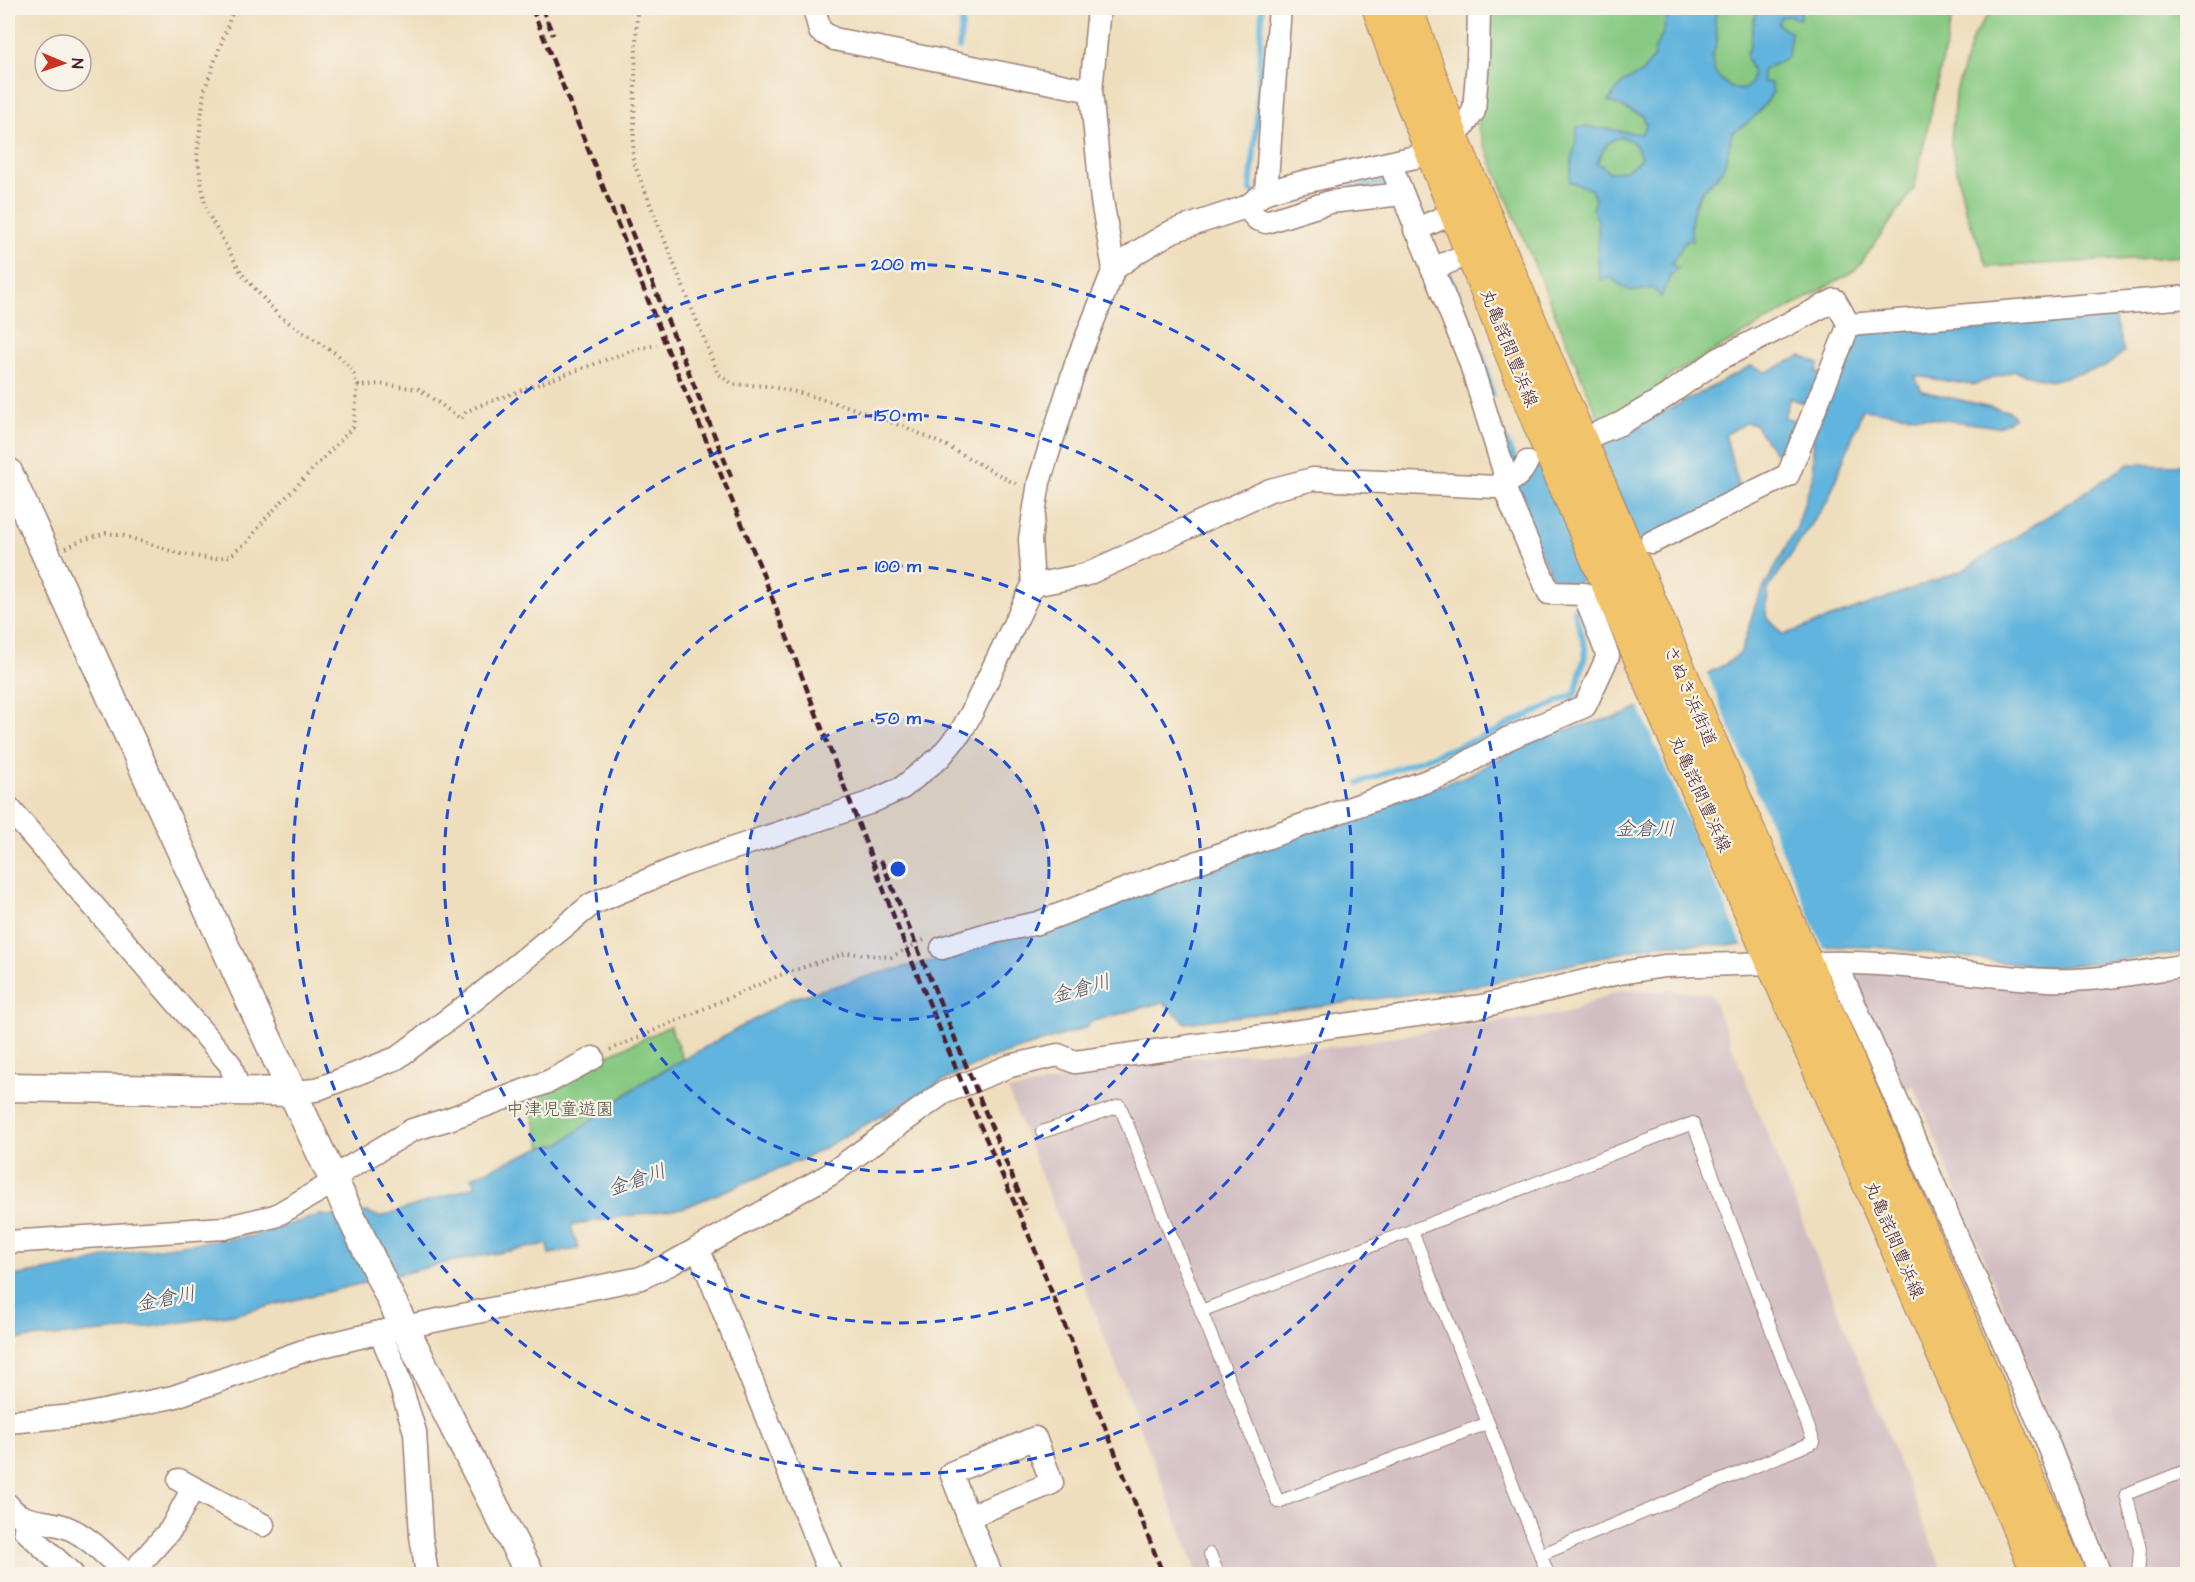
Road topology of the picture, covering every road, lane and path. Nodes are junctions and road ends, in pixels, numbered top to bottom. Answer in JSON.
{"nodes":[{"id":1,"x":234,"y":8,"type":"edge"},
{"id":2,"x":637,"y":8,"type":"edge"},
{"id":3,"x":814,"y":8,"type":"edge"},
{"id":4,"x":1099,"y":8,"type":"edge"},
{"id":5,"x":1280,"y":8,"type":"edge"},
{"id":6,"x":1379,"y":8,"type":"edge"},
{"id":7,"x":1406,"y":8,"type":"edge"},
{"id":8,"x":1479,"y":8,"type":"edge"},
{"id":9,"x":1091,"y":91,"type":"junction"},
{"id":10,"x":1443,"y":146,"type":"junction"},
{"id":11,"x":1396,"y":180,"type":"junction"},
{"id":12,"x":1257,"y":199,"type":"junction"},
{"id":13,"x":1432,"y":223,"type":"junction"},
{"id":14,"x":1448,"y":262,"type":"junction"},
{"id":15,"x":1114,"y":269,"type":"junction"},
{"id":16,"x":2187,"y":297,"type":"edge"},
{"id":17,"x":1849,"y":325,"type":"junction"},
{"id":18,"x":657,"y":345,"type":"dead end"},
{"id":19,"x":358,"y":386,"type":"junction"},
{"id":20,"x":1533,"y":464,"type":"junction"},
{"id":21,"x":8,"y":472,"type":"edge"},
{"id":22,"x":1037,"y":497,"type":"junction"},
{"id":23,"x":1652,"y":542,"type":"dead end"},
{"id":24,"x":47,"y":557,"type":"junction"},
{"id":25,"x":1033,"y":585,"type":"junction"},
{"id":26,"x":8,"y":807,"type":"edge"},
{"id":27,"x":935,"y":942,"type":"joint"},
{"id":28,"x":1796,"y":958,"type":"junction"},
{"id":29,"x":2187,"y":965,"type":"edge"},
{"id":30,"x":593,"y":1058,"type":"joint"},
{"id":31,"x":8,"y":1087,"type":"edge"},
{"id":32,"x":238,"y":1090,"type":"junction"},
{"id":33,"x":293,"y":1092,"type":"junction"},
{"id":34,"x":1042,"y":1132,"type":"dead end"},
{"id":35,"x":337,"y":1187,"type":"junction"},
{"id":36,"x":1412,"y":1231,"type":"junction"},
{"id":37,"x":8,"y":1242,"type":"edge"},
{"id":38,"x":698,"y":1248,"type":"junction"},
{"id":39,"x":1201,"y":1311,"type":"junction"},
{"id":40,"x":392,"y":1329,"type":"junction"},
{"id":41,"x":8,"y":1422,"type":"edge"},
{"id":42,"x":1488,"y":1423,"type":"junction"},
{"id":43,"x":2187,"y":1470,"type":"edge"},
{"id":44,"x":13,"y":1510,"type":"edge"},
{"id":45,"x":968,"y":1517,"type":"dead end"},
{"id":46,"x":263,"y":1525,"type":"dead end"},
{"id":47,"x":1210,"y":1554,"type":"dead end"},
{"id":48,"x":1540,"y":1555,"type":"junction"},
{"id":49,"x":72,"y":1575,"type":"edge"},
{"id":50,"x":129,"y":1575,"type":"edge"},
{"id":51,"x":427,"y":1575,"type":"edge"},
{"id":52,"x":530,"y":1575,"type":"edge"},
{"id":53,"x":830,"y":1575,"type":"edge"},
{"id":54,"x":991,"y":1575,"type":"edge"},
{"id":55,"x":1218,"y":1575,"type":"edge"},
{"id":56,"x":1548,"y":1575,"type":"edge"},
{"id":57,"x":2038,"y":1575,"type":"edge"},
{"id":58,"x":2069,"y":1575,"type":"edge"},
{"id":59,"x":2100,"y":1575,"type":"edge"},
{"id":60,"x":2138,"y":1575,"type":"edge"}],
"edges":[{"from":1,"to":19,"type":"path"},
{"from":2,"to":22,"type":"path"},
{"from":3,"to":9,"type":"street"},
{"from":4,"to":9,"type":"street"},
{"from":5,"to":12,"type":"street"},
{"from":6,"to":10,"type":"main road","name":"丸亀詫間豊浜線"},
{"from":7,"to":10,"type":"main road","name":"丸亀詫間豊浜線"},
{"from":8,"to":10,"type":"street"},
{"from":9,"to":15,"type":"street"},
{"from":10,"to":11,"type":"street"},
{"from":10,"to":13,"type":"main road","name":"丸亀詫間豊浜線"},
{"from":10,"to":20,"type":"main road","name":"丸亀詫間豊浜線"},
{"from":11,"to":12,"type":"street"},
{"from":11,"to":12,"type":"street"},
{"from":11,"to":13,"type":"street"},
{"from":12,"to":15,"type":"street"},
{"from":13,"to":14,"type":"main road","name":"丸亀詫間豊浜線"},
{"from":13,"to":14,"type":"street"},
{"from":14,"to":20,"type":"main road","name":"丸亀詫間豊浜線"},
{"from":14,"to":20,"type":"street"},
{"from":15,"to":22,"type":"street"},
{"from":16,"to":17,"type":"street"},
{"from":17,"to":20,"type":"street"},
{"from":17,"to":23,"type":"street"},
{"from":18,"to":19,"type":"path"},
{"from":19,"to":24,"type":"path"},
{"from":20,"to":25,"type":"street"},
{"from":20,"to":27,"type":"street"},
{"from":20,"to":28,"type":"main road","name":"さぬき浜街道"},
{"from":21,"to":24,"type":"street"},
{"from":22,"to":25,"type":"street"},
{"from":24,"to":33,"type":"street"},
{"from":25,"to":33,"type":"street"},
{"from":26,"to":32,"type":"street"},
{"from":27,"to":30,"type":"path"},
{"from":28,"to":29,"type":"street"},
{"from":28,"to":38,"type":"street"},
{"from":28,"to":57,"type":"main road","name":"丸亀詫間豊浜線"},
{"from":28,"to":58,"type":"main road","name":"丸亀詫間豊浜線"},
{"from":28,"to":59,"type":"street"},
{"from":30,"to":35,"type":"street"},
{"from":31,"to":32,"type":"street"},
{"from":32,"to":33,"type":"street"},
{"from":33,"to":35,"type":"street"},
{"from":34,"to":39,"type":"lane"},
{"from":35,"to":37,"type":"street"},
{"from":35,"to":40,"type":"street"},
{"from":36,"to":39,"type":"lane"},
{"from":36,"to":42,"type":"lane"},
{"from":36,"to":48,"type":"lane"},
{"from":38,"to":40,"type":"street"},
{"from":38,"to":53,"type":"street"},
{"from":39,"to":42,"type":"lane"},
{"from":40,"to":41,"type":"street"},
{"from":40,"to":51,"type":"street"},
{"from":40,"to":52,"type":"street"},
{"from":42,"to":48,"type":"lane"},
{"from":43,"to":60,"type":"lane"},
{"from":44,"to":49,"type":"street"},
{"from":44,"to":50,"type":"street"},
{"from":45,"to":54,"type":"street"},
{"from":46,"to":50,"type":"street"},
{"from":47,"to":55,"type":"lane"},
{"from":48,"to":56,"type":"lane"}]}
